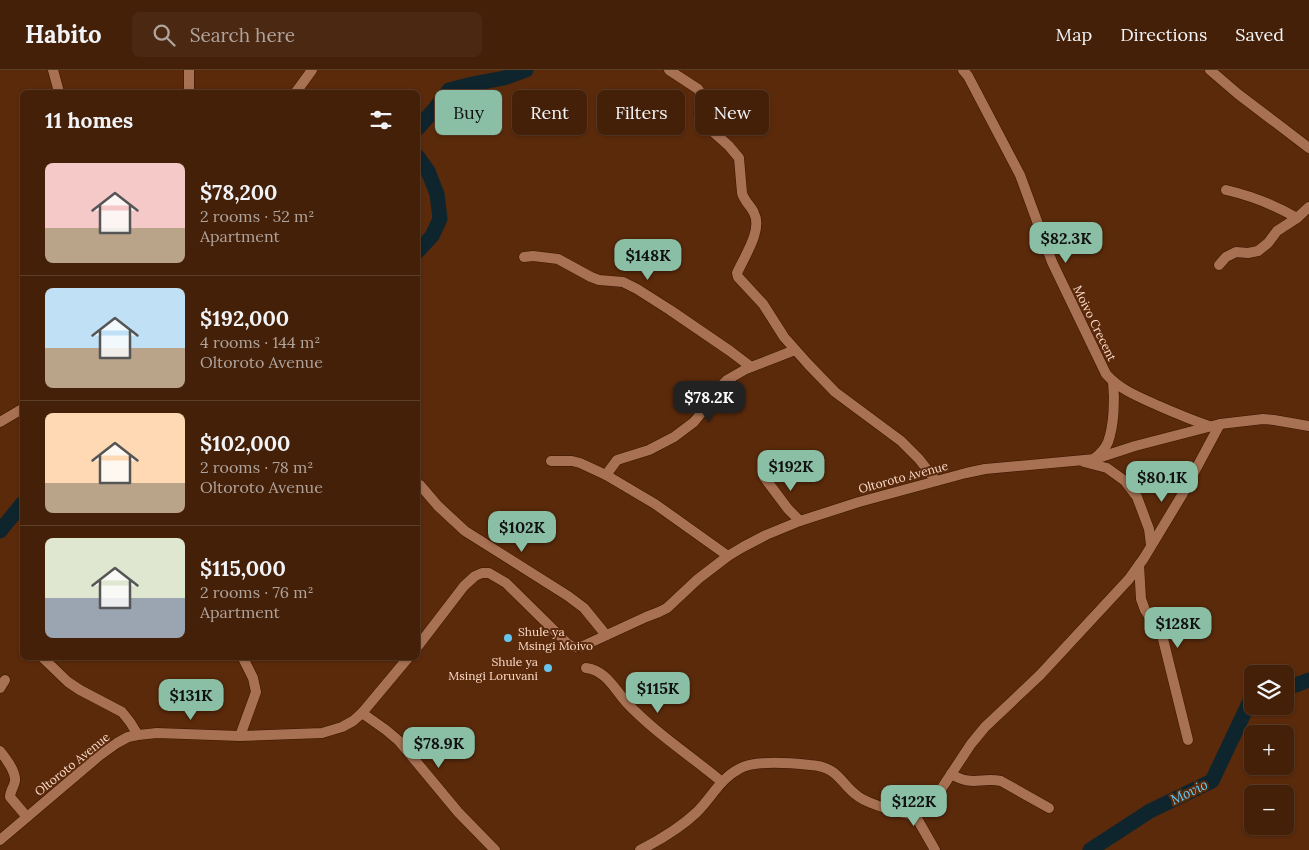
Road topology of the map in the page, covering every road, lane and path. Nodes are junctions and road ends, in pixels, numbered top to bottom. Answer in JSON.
{"nodes":[{"id":1,"x":54,"y":70,"type":"edge"},
{"id":2,"x":189,"y":70,"type":"edge"},
{"id":3,"x":312,"y":70,"type":"edge"},
{"id":4,"x":669,"y":70,"type":"edge"},
{"id":5,"x":963,"y":70,"type":"edge"},
{"id":6,"x":1210,"y":70,"type":"edge"},
{"id":7,"x":59,"y":90,"type":"edge"},
{"id":8,"x":188,"y":90,"type":"edge"},
{"id":9,"x":297,"y":90,"type":"edge"},
{"id":10,"x":1309,"y":148,"type":"edge"},
{"id":11,"x":1226,"y":190,"type":"dead end"},
{"id":12,"x":1309,"y":207,"type":"edge"},
{"id":13,"x":1296,"y":218,"type":"junction"},
{"id":14,"x":524,"y":257,"type":"dead end"},
{"id":15,"x":1218,"y":265,"type":"dead end"},
{"id":16,"x":795,"y":350,"type":"junction"},
{"id":17,"x":750,"y":367,"type":"junction"},
{"id":18,"x":1113,"y":382,"type":"junction"},
{"id":19,"x":20,"y":409,"type":"edge"},
{"id":20,"x":0,"y":422,"type":"edge"},
{"id":21,"x":1220,"y":424,"type":"junction"},
{"id":22,"x":1209,"y":426,"type":"junction"},
{"id":23,"x":1309,"y":426,"type":"edge"},
{"id":24,"x":1094,"y":459,"type":"junction"},
{"id":25,"x":551,"y":461,"type":"dead end"},
{"id":26,"x":1081,"y":461,"type":"junction"},
{"id":27,"x":606,"y":474,"type":"junction"},
{"id":28,"x":764,"y":477,"type":"dead end"},
{"id":29,"x":936,"y":481,"type":"junction"},
{"id":30,"x":420,"y":485,"type":"dead end"},
{"id":31,"x":800,"y":521,"type":"junction"},
{"id":32,"x":1152,"y":546,"type":"junction"},
{"id":33,"x":728,"y":556,"type":"junction"},
{"id":34,"x":1139,"y":565,"type":"junction"},
{"id":35,"x":606,"y":635,"type":"junction"},
{"id":36,"x":420,"y":643,"type":"edge"},
{"id":37,"x":45,"y":660,"type":"edge"},
{"id":38,"x":244,"y":660,"type":"edge"},
{"id":39,"x":406,"y":660,"type":"edge"},
{"id":40,"x":586,"y":668,"type":"dead end"},
{"id":41,"x":362,"y":714,"type":"junction"},
{"id":42,"x":138,"y":735,"type":"junction"},
{"id":43,"x":240,"y":736,"type":"junction"},
{"id":44,"x":1188,"y":740,"type":"dead end"},
{"id":45,"x":0,"y":751,"type":"edge"},
{"id":46,"x":951,"y":774,"type":"junction"},
{"id":47,"x":722,"y":782,"type":"junction"},
{"id":48,"x":1049,"y":808,"type":"dead end"},
{"id":49,"x":915,"y":815,"type":"junction"},
{"id":50,"x":27,"y":817,"type":"junction"},
{"id":51,"x":0,"y":840,"type":"edge"},
{"id":52,"x":494,"y":850,"type":"edge"},
{"id":53,"x":640,"y":850,"type":"edge"},
{"id":54,"x":935,"y":850,"type":"edge"}],
"edges":[{"from":1,"to":7,"type":"street"},
{"from":2,"to":8,"type":"street"},
{"from":3,"to":9,"type":"street"},
{"from":4,"to":16,"type":"street"},
{"from":5,"to":18,"type":"street","name":"Moivo Crecent"},
{"from":6,"to":10,"type":"street"},
{"from":11,"to":13,"type":"street"},
{"from":12,"to":13,"type":"street"},
{"from":13,"to":15,"type":"street"},
{"from":14,"to":17,"type":"street"},
{"from":16,"to":17,"type":"street"},
{"from":16,"to":29,"type":"street"},
{"from":17,"to":27,"type":"street"},
{"from":18,"to":22,"type":"street","name":"Moivo Crecent"},
{"from":18,"to":24,"type":"street"},
{"from":19,"to":20,"type":"street"},
{"from":21,"to":22,"type":"street","name":"Oltoroto Avenue"},
{"from":21,"to":23,"type":"street","name":"Oltoroto Avenue"},
{"from":21,"to":32,"type":"street"},
{"from":22,"to":24,"type":"street","name":"Oltoroto Avenue"},
{"from":24,"to":26,"type":"street","name":"Oltoroto Avenue"},
{"from":25,"to":27,"type":"street"},
{"from":26,"to":29,"type":"street","name":"Oltoroto Avenue"},
{"from":26,"to":32,"type":"street"},
{"from":27,"to":33,"type":"street"},
{"from":28,"to":31,"type":"street"},
{"from":29,"to":31,"type":"street","name":"Oltoroto Avenue"},
{"from":30,"to":35,"type":"street"},
{"from":31,"to":33,"type":"street","name":"Oltoroto Avenue"},
{"from":32,"to":34,"type":"street"},
{"from":33,"to":35,"type":"street","name":"Oltoroto Avenue"},
{"from":34,"to":44,"type":"street"},
{"from":34,"to":46,"type":"street"},
{"from":35,"to":36,"type":"street","name":"Oltoroto Avenue"},
{"from":37,"to":42,"type":"street"},
{"from":38,"to":43,"type":"street"},
{"from":39,"to":41,"type":"street","name":"Oltoroto Avenue"},
{"from":40,"to":47,"type":"street"},
{"from":41,"to":43,"type":"street","name":"Oltoroto Avenue"},
{"from":41,"to":52,"type":"street"},
{"from":42,"to":43,"type":"street","name":"Oltoroto Avenue"},
{"from":42,"to":50,"type":"street","name":"Oltoroto Avenue"},
{"from":45,"to":50,"type":"street"},
{"from":46,"to":48,"type":"street"},
{"from":46,"to":49,"type":"street"},
{"from":47,"to":49,"type":"street"},
{"from":47,"to":53,"type":"street"},
{"from":49,"to":54,"type":"street"},
{"from":50,"to":51,"type":"street","name":"Oltoroto Avenue"}]}
